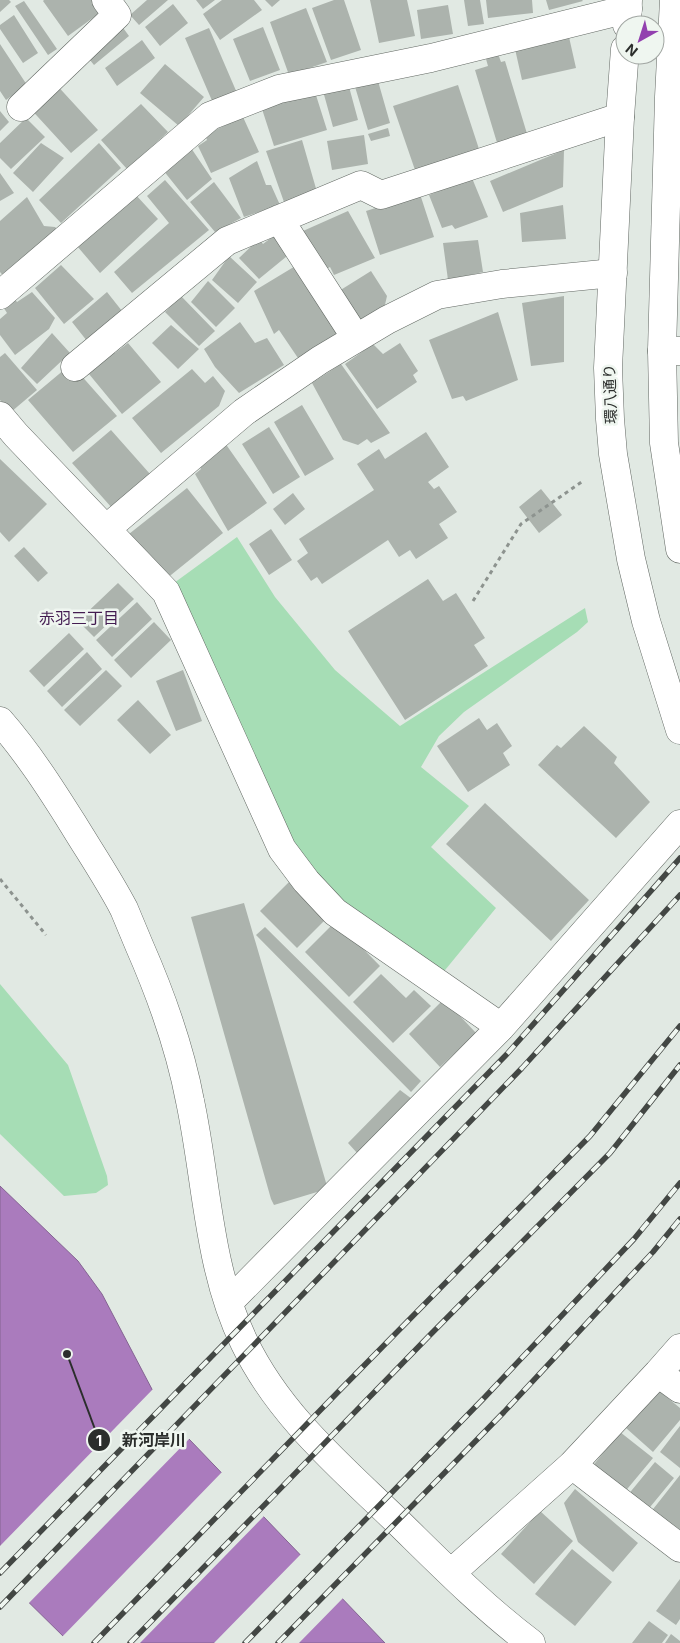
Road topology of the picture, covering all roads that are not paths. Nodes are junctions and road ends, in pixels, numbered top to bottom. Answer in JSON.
{"nodes":[{"id":1,"x":106,"y":0,"type":"edge"},
{"id":2,"x":674,"y":0,"type":"edge"},
{"id":3,"x":628,"y":11,"type":"edge"},
{"id":4,"x":624,"y":65,"type":"edge"},
{"id":5,"x":21,"y":107,"type":"dead end"},
{"id":6,"x":620,"y":117,"type":"junction"},
{"id":7,"x":279,"y":218,"type":"junction"},
{"id":8,"x":613,"y":273,"type":"junction"},
{"id":9,"x":0,"y":295,"type":"edge"},
{"id":10,"x":356,"y":338,"type":"junction"},
{"id":11,"x":671,"y":351,"type":"edge"},
{"id":12,"x":75,"y":367,"type":"dead end"},
{"id":13,"x":0,"y":416,"type":"edge"},
{"id":14,"x":106,"y":529,"type":"junction"},
{"id":15,"x":680,"y":549,"type":"edge"},
{"id":16,"x":0,"y":721,"type":"edge"},
{"id":17,"x":680,"y":730,"type":"edge"},
{"id":18,"x":680,"y":824,"type":"edge"},
{"id":19,"x":501,"y":1027,"type":"junction"},
{"id":20,"x":229,"y":1302,"type":"junction"},
{"id":21,"x":680,"y":1348,"type":"edge"},
{"id":22,"x":658,"y":1373,"type":"junction"},
{"id":23,"x":680,"y":1389,"type":"edge"},
{"id":24,"x":572,"y":1465,"type":"junction"},
{"id":25,"x":680,"y":1548,"type":"edge"},
{"id":26,"x":451,"y":1573,"type":"junction"},
{"id":27,"x":531,"y":1643,"type":"edge"}],
"edges":[{"from":1,"to":5,"type":"street"},
{"from":2,"to":11,"type":"street"},
{"from":3,"to":9,"type":"street"},
{"from":4,"to":6,"type":"street","name":"環八通り"},
{"from":6,"to":7,"type":"street"},
{"from":6,"to":8,"type":"street","name":"環八通り"},
{"from":7,"to":10,"type":"street"},
{"from":7,"to":12,"type":"street"},
{"from":8,"to":10,"type":"street"},
{"from":8,"to":17,"type":"street","name":"環八通り"},
{"from":10,"to":14,"type":"street"},
{"from":11,"to":15,"type":"street"},
{"from":13,"to":14,"type":"street"},
{"from":14,"to":19,"type":"street"},
{"from":16,"to":20,"type":"street"},
{"from":18,"to":19,"type":"street"},
{"from":19,"to":20,"type":"street"},
{"from":20,"to":26,"type":"street"},
{"from":21,"to":22,"type":"street"},
{"from":22,"to":23,"type":"street"},
{"from":22,"to":24,"type":"street"},
{"from":24,"to":25,"type":"street"},
{"from":24,"to":26,"type":"street"},
{"from":26,"to":27,"type":"street"}]}
